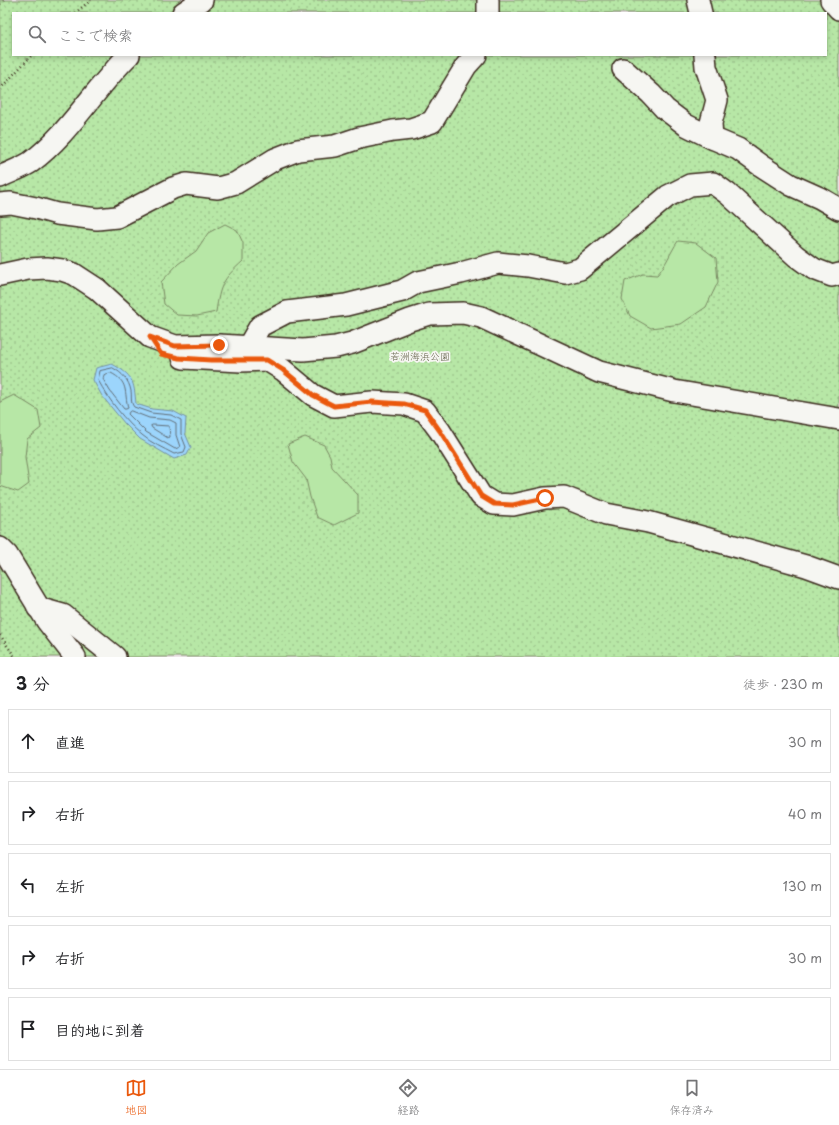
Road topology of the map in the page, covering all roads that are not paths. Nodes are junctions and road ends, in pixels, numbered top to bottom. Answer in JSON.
{"nodes":[{"id":1,"x":202,"y":0,"type":"edge"},
{"id":2,"x":488,"y":0,"type":"edge"},
{"id":3,"x":698,"y":0,"type":"edge"},
{"id":4,"x":831,"y":0,"type":"edge"},
{"id":5,"x":839,"y":9,"type":"edge"},
{"id":6,"x":184,"y":12,"type":"edge"},
{"id":7,"x":488,"y":12,"type":"edge"},
{"id":8,"x":701,"y":12,"type":"edge"},
{"id":9,"x":128,"y":56,"type":"edge"},
{"id":10,"x":475,"y":56,"type":"edge"},
{"id":11,"x":705,"y":56,"type":"edge"},
{"id":12,"x":623,"y":69,"type":"dead end"},
{"id":13,"x":712,"y":138,"type":"junction"},
{"id":14,"x":0,"y":177,"type":"edge"},
{"id":15,"x":0,"y":204,"type":"edge"},
{"id":16,"x":839,"y":209,"type":"edge"},
{"id":17,"x":839,"y":274,"type":"edge"},
{"id":18,"x":0,"y":275,"type":"edge"},
{"id":19,"x":150,"y":337,"type":"junction"},
{"id":20,"x":248,"y":347,"type":"junction"},
{"id":21,"x":839,"y":419,"type":"edge"},
{"id":22,"x":0,"y":548,"type":"edge"},
{"id":23,"x":839,"y":578,"type":"edge"},
{"id":24,"x":38,"y":608,"type":"junction"},
{"id":25,"x":75,"y":657,"type":"edge"},
{"id":26,"x":115,"y":657,"type":"edge"}],
"edges":[{"from":1,"to":6,"type":"lane"},
{"from":2,"to":7,"type":"lane"},
{"from":3,"to":8,"type":"lane"},
{"from":4,"to":5,"type":"lane"},
{"from":9,"to":14,"type":"lane"},
{"from":10,"to":15,"type":"lane"},
{"from":11,"to":13,"type":"lane"},
{"from":12,"to":13,"type":"lane"},
{"from":13,"to":16,"type":"lane"},
{"from":17,"to":20,"type":"lane"},
{"from":18,"to":19,"type":"lane"},
{"from":19,"to":20,"type":"lane"},
{"from":19,"to":23,"type":"lane"},
{"from":20,"to":21,"type":"lane"},
{"from":22,"to":24,"type":"lane"},
{"from":24,"to":25,"type":"lane"},
{"from":24,"to":26,"type":"lane"}]}
